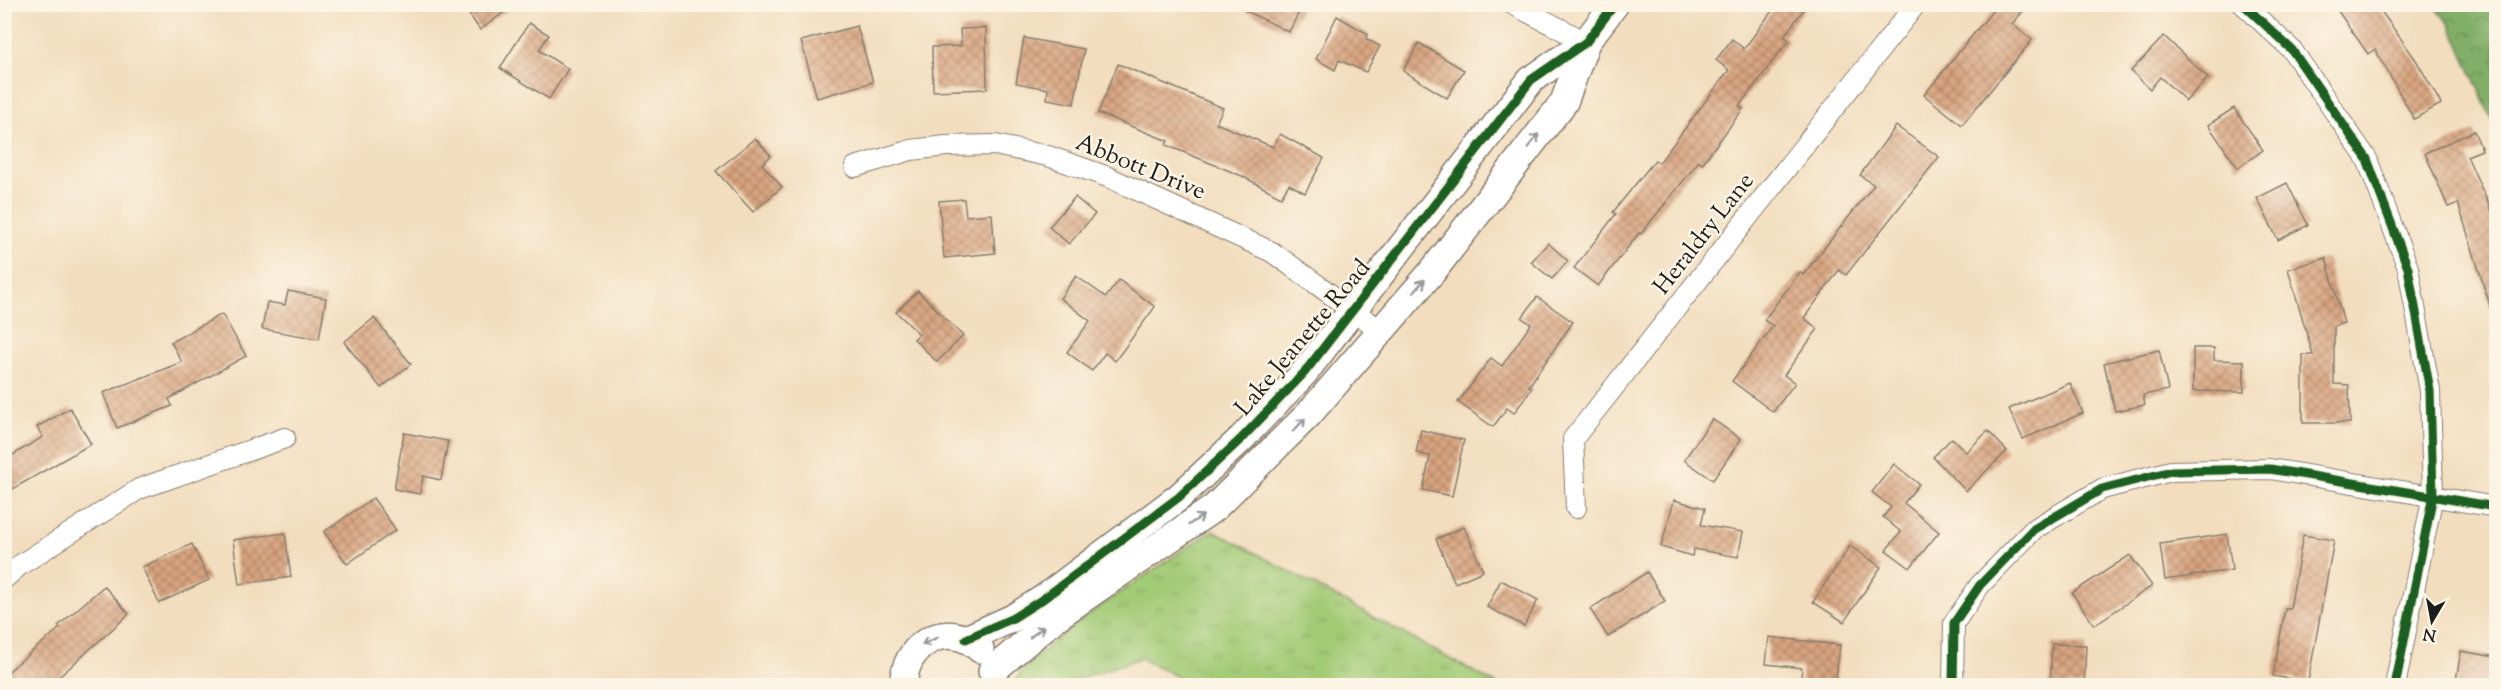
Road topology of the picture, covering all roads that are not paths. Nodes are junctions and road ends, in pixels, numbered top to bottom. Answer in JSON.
{"nodes":[{"id":1,"x":1512,"y":4,"type":"edge"},
{"id":2,"x":1615,"y":4,"type":"edge"},
{"id":3,"x":1916,"y":4,"type":"edge"},
{"id":4,"x":2243,"y":4,"type":"edge"},
{"id":5,"x":1586,"y":42,"type":"junction"},
{"id":6,"x":855,"y":166,"type":"dead end"},
{"id":7,"x":1353,"y":310,"type":"junction"},
{"id":8,"x":1380,"y":330,"type":"junction"},
{"id":9,"x":285,"y":438,"type":"dead end"},
{"id":10,"x":2433,"y":495,"type":"junction"},
{"id":11,"x":2496,"y":507,"type":"edge"},
{"id":12,"x":1576,"y":508,"type":"dead end"},
{"id":13,"x":4,"y":579,"type":"edge"},
{"id":14,"x":966,"y":639,"type":"junction"},
{"id":15,"x":993,"y":678,"type":"edge"},
{"id":16,"x":902,"y":680,"type":"edge"},
{"id":17,"x":1953,"y":686,"type":"edge"},
{"id":18,"x":2394,"y":686,"type":"edge"}],
"edges":[{"from":1,"to":5,"type":"street"},
{"from":2,"to":5,"type":"street","name":"Lake Jeanette Road"},
{"from":3,"to":12,"type":"street","name":"Heraldry Lane"},
{"from":4,"to":10,"type":"street"},
{"from":5,"to":7,"type":"street","name":"Lake Jeanette Road"},
{"from":8,"to":5,"type":"street","name":"Lake Jeanette Road","one_way":true},
{"from":6,"to":7,"type":"street","name":"Abbott Drive"},
{"from":7,"to":8,"type":"street","name":"Abbott Drive"},
{"from":7,"to":14,"type":"street","name":"Lake Jeanette Road"},
{"from":15,"to":8,"type":"street","name":"Lake Jeanette Road","one_way":true},
{"from":9,"to":13,"type":"street"},
{"from":10,"to":11,"type":"street"},
{"from":10,"to":17,"type":"street"},
{"from":10,"to":18,"type":"street"},
{"from":14,"to":15,"type":"street"},
{"from":14,"to":16,"type":"street","one_way":true}]}
